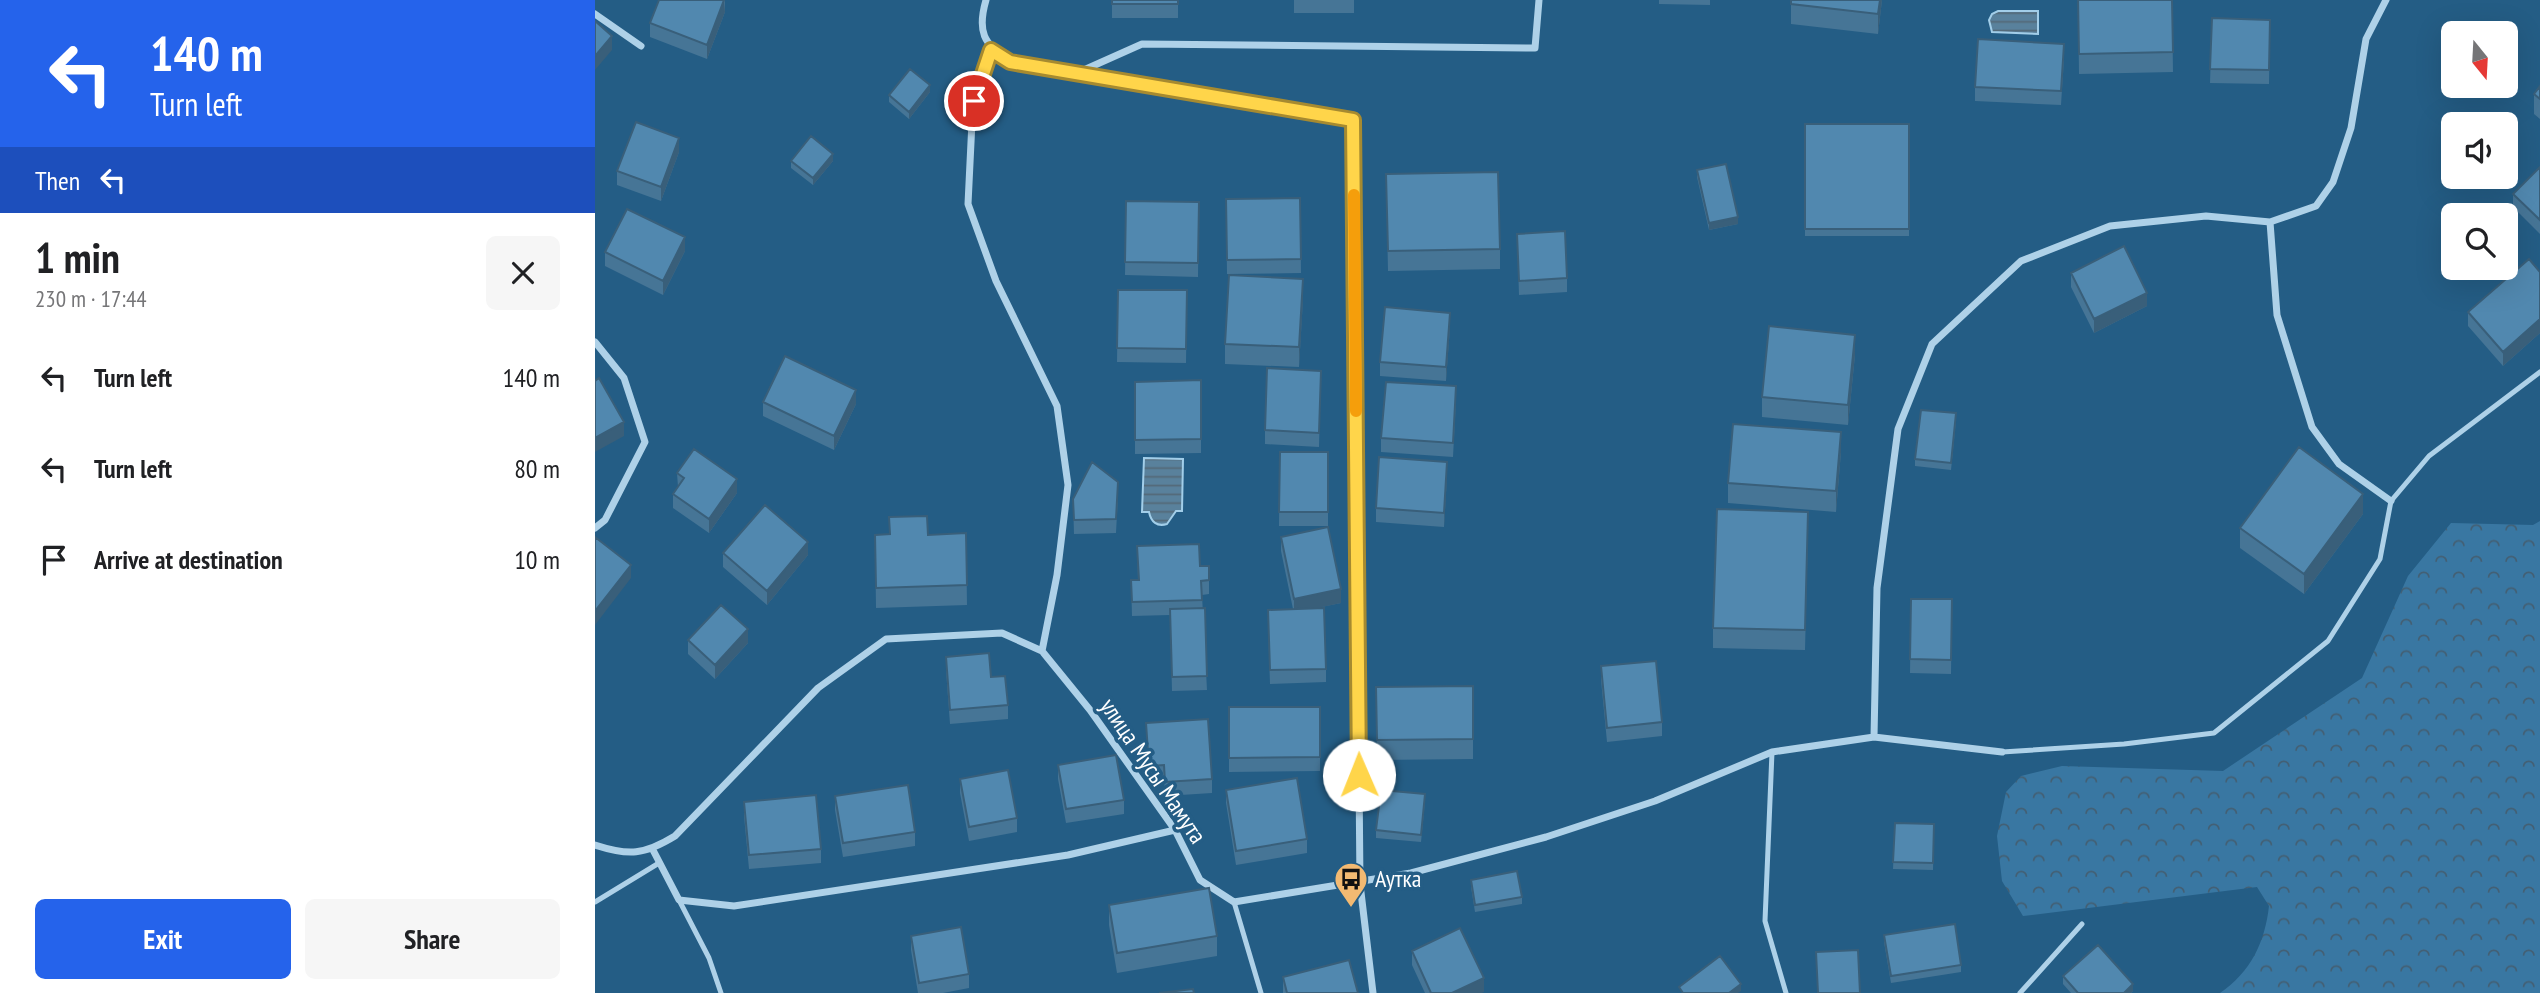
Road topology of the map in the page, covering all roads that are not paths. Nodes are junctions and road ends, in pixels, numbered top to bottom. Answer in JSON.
{"nodes":[{"id":1,"x":986,"y":0,"type":"edge"},
{"id":2,"x":1538,"y":0,"type":"edge"},
{"id":3,"x":2386,"y":0,"type":"edge"},
{"id":4,"x":595,"y":14,"type":"edge"},
{"id":5,"x":641,"y":46,"type":"dead end"},
{"id":6,"x":991,"y":50,"type":"junction"},
{"id":7,"x":1076,"y":74,"type":"junction"},
{"id":8,"x":2270,"y":222,"type":"junction"},
{"id":9,"x":595,"y":342,"type":"edge"},
{"id":10,"x":2540,"y":372,"type":"edge"},
{"id":11,"x":2391,"y":502,"type":"junction"},
{"id":12,"x":595,"y":528,"type":"edge"},
{"id":13,"x":1042,"y":652,"type":"junction"},
{"id":14,"x":1874,"y":737,"type":"junction"},
{"id":15,"x":1772,"y":752,"type":"junction"},
{"id":16,"x":2002,"y":752,"type":"joint"},
{"id":17,"x":1175,"y":830,"type":"junction"},
{"id":18,"x":595,"y":845,"type":"edge"},
{"id":19,"x":653,"y":850,"type":"junction"},
{"id":20,"x":659,"y":863,"type":"junction"},
{"id":21,"x":1360,"y":884,"type":"junction"},
{"id":22,"x":679,"y":900,"type":"junction"},
{"id":23,"x":595,"y":902,"type":"edge"},
{"id":24,"x":1234,"y":902,"type":"junction"},
{"id":25,"x":2082,"y":924,"type":"dead end"},
{"id":26,"x":721,"y":993,"type":"edge"},
{"id":27,"x":1261,"y":993,"type":"edge"},
{"id":28,"x":1374,"y":993,"type":"edge"},
{"id":29,"x":1786,"y":993,"type":"edge"},
{"id":30,"x":2020,"y":993,"type":"edge"}],
"edges":[{"from":1,"to":6,"type":"street"},
{"from":2,"to":7,"type":"street"},
{"from":3,"to":8,"type":"street"},
{"from":4,"to":5,"type":"street"},
{"from":6,"to":7,"type":"street"},
{"from":6,"to":13,"type":"street"},
{"from":7,"to":21,"type":"street"},
{"from":8,"to":11,"type":"street"},
{"from":8,"to":14,"type":"street"},
{"from":9,"to":12,"type":"street"},
{"from":10,"to":11,"type":"lane"},
{"from":11,"to":16,"type":"lane"},
{"from":13,"to":17,"type":"street","name":"улица Мусы Мамута"},
{"from":13,"to":19,"type":"street","name":"улица Мусы Мамута"},
{"from":14,"to":15,"type":"street"},
{"from":14,"to":16,"type":"street"},
{"from":15,"to":21,"type":"street"},
{"from":15,"to":29,"type":"lane"},
{"from":17,"to":22,"type":"street"},
{"from":17,"to":24,"type":"street","name":"улица Мусы Мамута"},
{"from":18,"to":19,"type":"street"},
{"from":19,"to":20,"type":"street"},
{"from":20,"to":22,"type":"street"},
{"from":20,"to":23,"type":"lane"},
{"from":21,"to":24,"type":"street"},
{"from":21,"to":28,"type":"street"},
{"from":22,"to":26,"type":"lane"},
{"from":24,"to":27,"type":"lane"},
{"from":25,"to":30,"type":"lane"}]}
